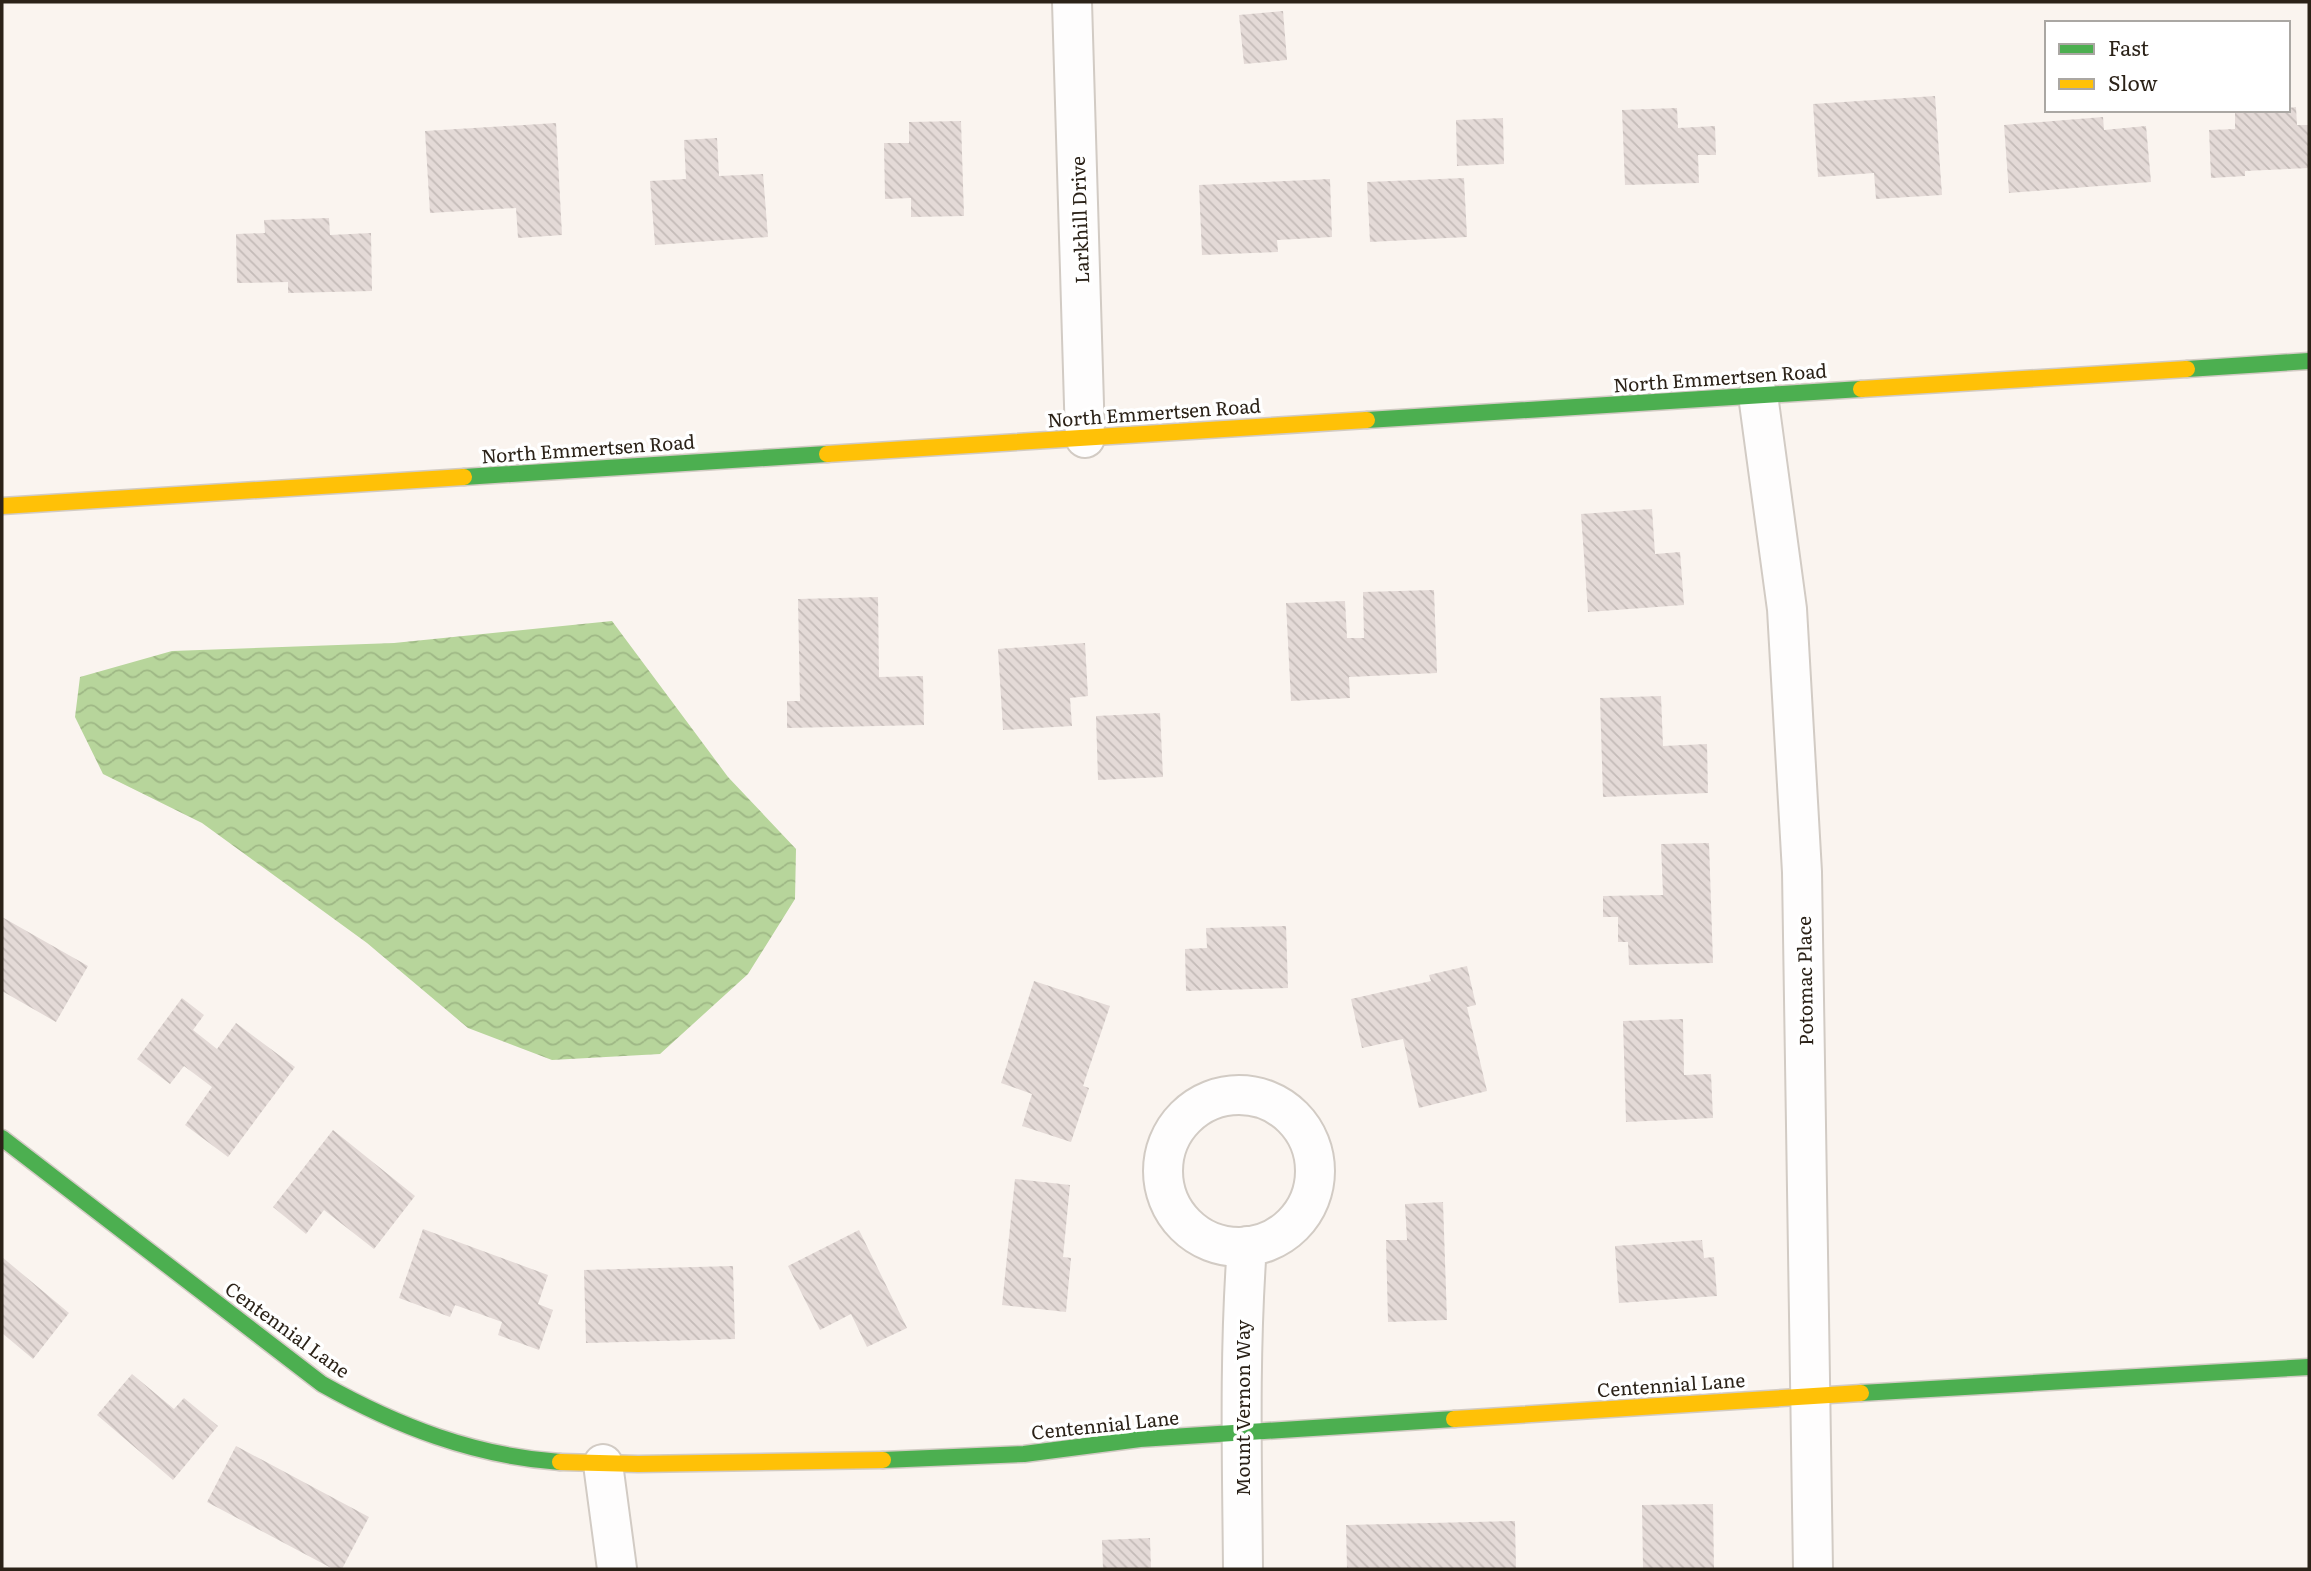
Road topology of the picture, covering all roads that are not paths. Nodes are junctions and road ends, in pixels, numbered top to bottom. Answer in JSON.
{"nodes":[{"id":1,"x":1072,"y":2,"type":"edge"},
{"id":2,"x":2309,"y":361,"type":"edge"},
{"id":3,"x":1758,"y":396,"type":"junction"},
{"id":4,"x":1085,"y":438,"type":"junction"},
{"id":5,"x":2,"y":506,"type":"edge"},
{"id":6,"x":2,"y":1138,"type":"edge"},
{"id":7,"x":1247,"y":1246,"type":"dead end"},
{"id":8,"x":2309,"y":1367,"type":"edge"},
{"id":9,"x":1811,"y":1397,"type":"junction"},
{"id":10,"x":1241,"y":1433,"type":"junction"},
{"id":11,"x":603,"y":1464,"type":"junction"},
{"id":12,"x":617,"y":1569,"type":"edge"},
{"id":13,"x":1243,"y":1569,"type":"edge"},
{"id":14,"x":1813,"y":1569,"type":"edge"}],
"edges":[{"from":1,"to":4,"type":"street","name":"Larkhill Drive"},
{"from":2,"to":3,"type":"street","name":"North Emmertsen Road"},
{"from":3,"to":4,"type":"street","name":"North Emmertsen Road"},
{"from":3,"to":9,"type":"street","name":"Potomac Place"},
{"from":4,"to":5,"type":"street","name":"North Emmertsen Road"},
{"from":6,"to":11,"type":"street","name":"Centennial Lane"},
{"from":7,"to":10,"type":"street","name":"Mount Vernon Way"},
{"from":8,"to":9,"type":"street","name":"Centennial Lane"},
{"from":9,"to":10,"type":"street","name":"Centennial Lane"},
{"from":9,"to":14,"type":"street","name":"Potomac Place"},
{"from":10,"to":11,"type":"street","name":"Centennial Lane"},
{"from":10,"to":13,"type":"street","name":"Mount Vernon Way"},
{"from":11,"to":12,"type":"street"}]}
